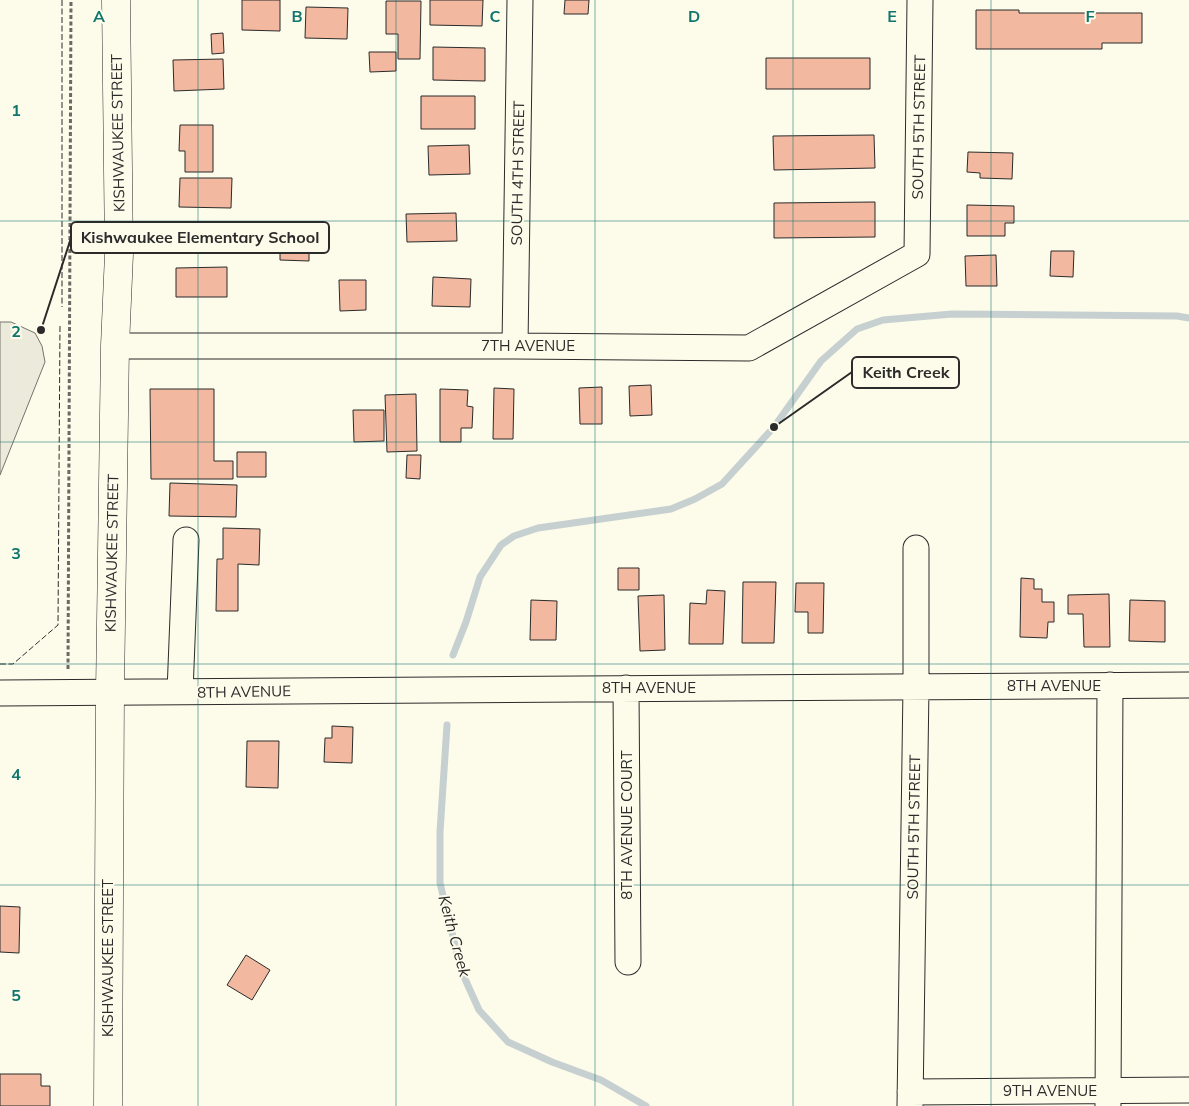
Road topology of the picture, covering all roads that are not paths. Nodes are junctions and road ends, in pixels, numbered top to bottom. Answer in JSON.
{"nodes":[{"id":1,"x":116,"y":0,"type":"edge"},
{"id":2,"x":520,"y":0,"type":"edge"},
{"id":3,"x":920,"y":0,"type":"edge"},
{"id":4,"x":917,"y":254,"type":"joint"},
{"id":5,"x":114,"y":346,"type":"junction"},
{"id":6,"x":515,"y":346,"type":"junction"},
{"id":7,"x":186,"y":540,"type":"dead end"},
{"id":8,"x":916,"y":548,"type":"dead end"},
{"id":9,"x":1110,"y":685,"type":"junction"},
{"id":10,"x":1189,"y":685,"type":"edge"},
{"id":11,"x":916,"y":686,"type":"junction"},
{"id":12,"x":626,"y":688,"type":"junction"},
{"id":13,"x":110,"y":692,"type":"junction"},
{"id":14,"x":180,"y":692,"type":"junction"},
{"id":15,"x":0,"y":693,"type":"edge"},
{"id":16,"x":628,"y":962,"type":"dead end"},
{"id":17,"x":1189,"y":1090,"type":"edge"},
{"id":18,"x":1108,"y":1098,"type":"edge"},
{"id":19,"x":910,"y":1099,"type":"edge"},
{"id":20,"x":108,"y":1106,"type":"edge"}],
"edges":[{"from":1,"to":5,"type":"main road","name":"KISHWAUKEE STREET"},
{"from":2,"to":6,"type":"street","name":"SOUTH 4TH STREET"},
{"from":3,"to":4,"type":"street","name":"SOUTH 5TH STREET"},
{"from":4,"to":6,"type":"street","name":"7TH AVENUE"},
{"from":5,"to":6,"type":"street","name":"7TH AVENUE"},
{"from":5,"to":13,"type":"main road","name":"KISHWAUKEE STREET"},
{"from":7,"to":14,"type":"street"},
{"from":8,"to":11,"type":"street","name":"SOUTH 5TH STREET"},
{"from":9,"to":10,"type":"street","name":"8TH AVENUE"},
{"from":9,"to":11,"type":"street","name":"8TH AVENUE"},
{"from":9,"to":18,"type":"street"},
{"from":11,"to":12,"type":"street","name":"8TH AVENUE"},
{"from":11,"to":19,"type":"street","name":"SOUTH 5TH STREET"},
{"from":12,"to":14,"type":"street","name":"8TH AVENUE"},
{"from":12,"to":16,"type":"street","name":"8TH AVENUE COURT"},
{"from":13,"to":14,"type":"street","name":"8TH AVENUE"},
{"from":13,"to":15,"type":"street","name":"8TH AVENUE"},
{"from":13,"to":20,"type":"main road","name":"KISHWAUKEE STREET"},
{"from":17,"to":18,"type":"street","name":"9TH AVENUE"},
{"from":18,"to":19,"type":"street","name":"9TH AVENUE"}]}
